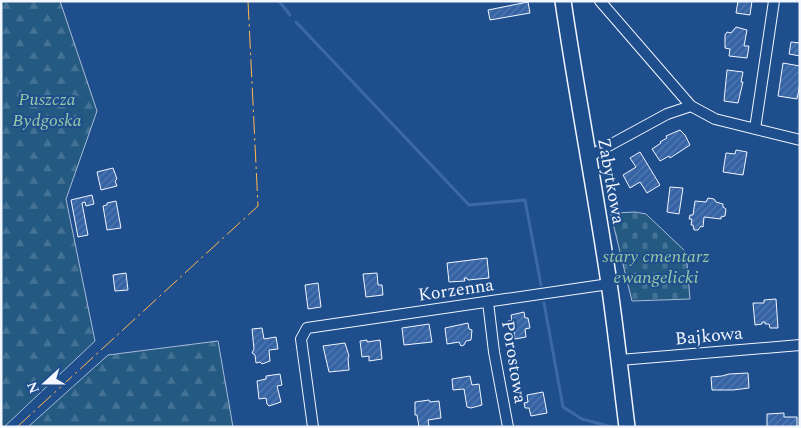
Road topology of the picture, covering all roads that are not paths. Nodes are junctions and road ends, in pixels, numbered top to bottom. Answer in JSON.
{"nodes":[{"id":1,"x":563,"y":1,"type":"edge"},
{"id":2,"x":600,"y":1,"type":"edge"},
{"id":3,"x":774,"y":1,"type":"edge"},
{"id":4,"x":691,"y":106,"type":"junction"},
{"id":5,"x":755,"y":129,"type":"junction"},
{"id":6,"x":800,"y":140,"type":"edge"},
{"id":7,"x":588,"y":157,"type":"junction"},
{"id":8,"x":609,"y":284,"type":"junction"},
{"id":9,"x":488,"y":302,"type":"junction"},
{"id":10,"x":800,"y":345,"type":"edge"},
{"id":11,"x":620,"y":360,"type":"junction"},
{"id":12,"x":313,"y":427,"type":"edge"},
{"id":13,"x":508,"y":427,"type":"edge"},
{"id":14,"x":627,"y":427,"type":"edge"}],
"edges":[{"from":1,"to":7,"type":"street","name":"Zabytkowa"},
{"from":2,"to":4,"type":"street"},
{"from":3,"to":5,"type":"street"},
{"from":4,"to":5,"type":"street"},
{"from":4,"to":7,"type":"street"},
{"from":5,"to":6,"type":"street"},
{"from":7,"to":8,"type":"street","name":"Zabytkowa"},
{"from":8,"to":9,"type":"street","name":"Korzenna"},
{"from":8,"to":11,"type":"street","name":"Zabytkowa"},
{"from":9,"to":12,"type":"street","name":"Korzenna"},
{"from":9,"to":13,"type":"street","name":"Porostowa"},
{"from":10,"to":11,"type":"street","name":"Bajkowa"},
{"from":11,"to":14,"type":"street","name":"Zabytkowa"}]}
